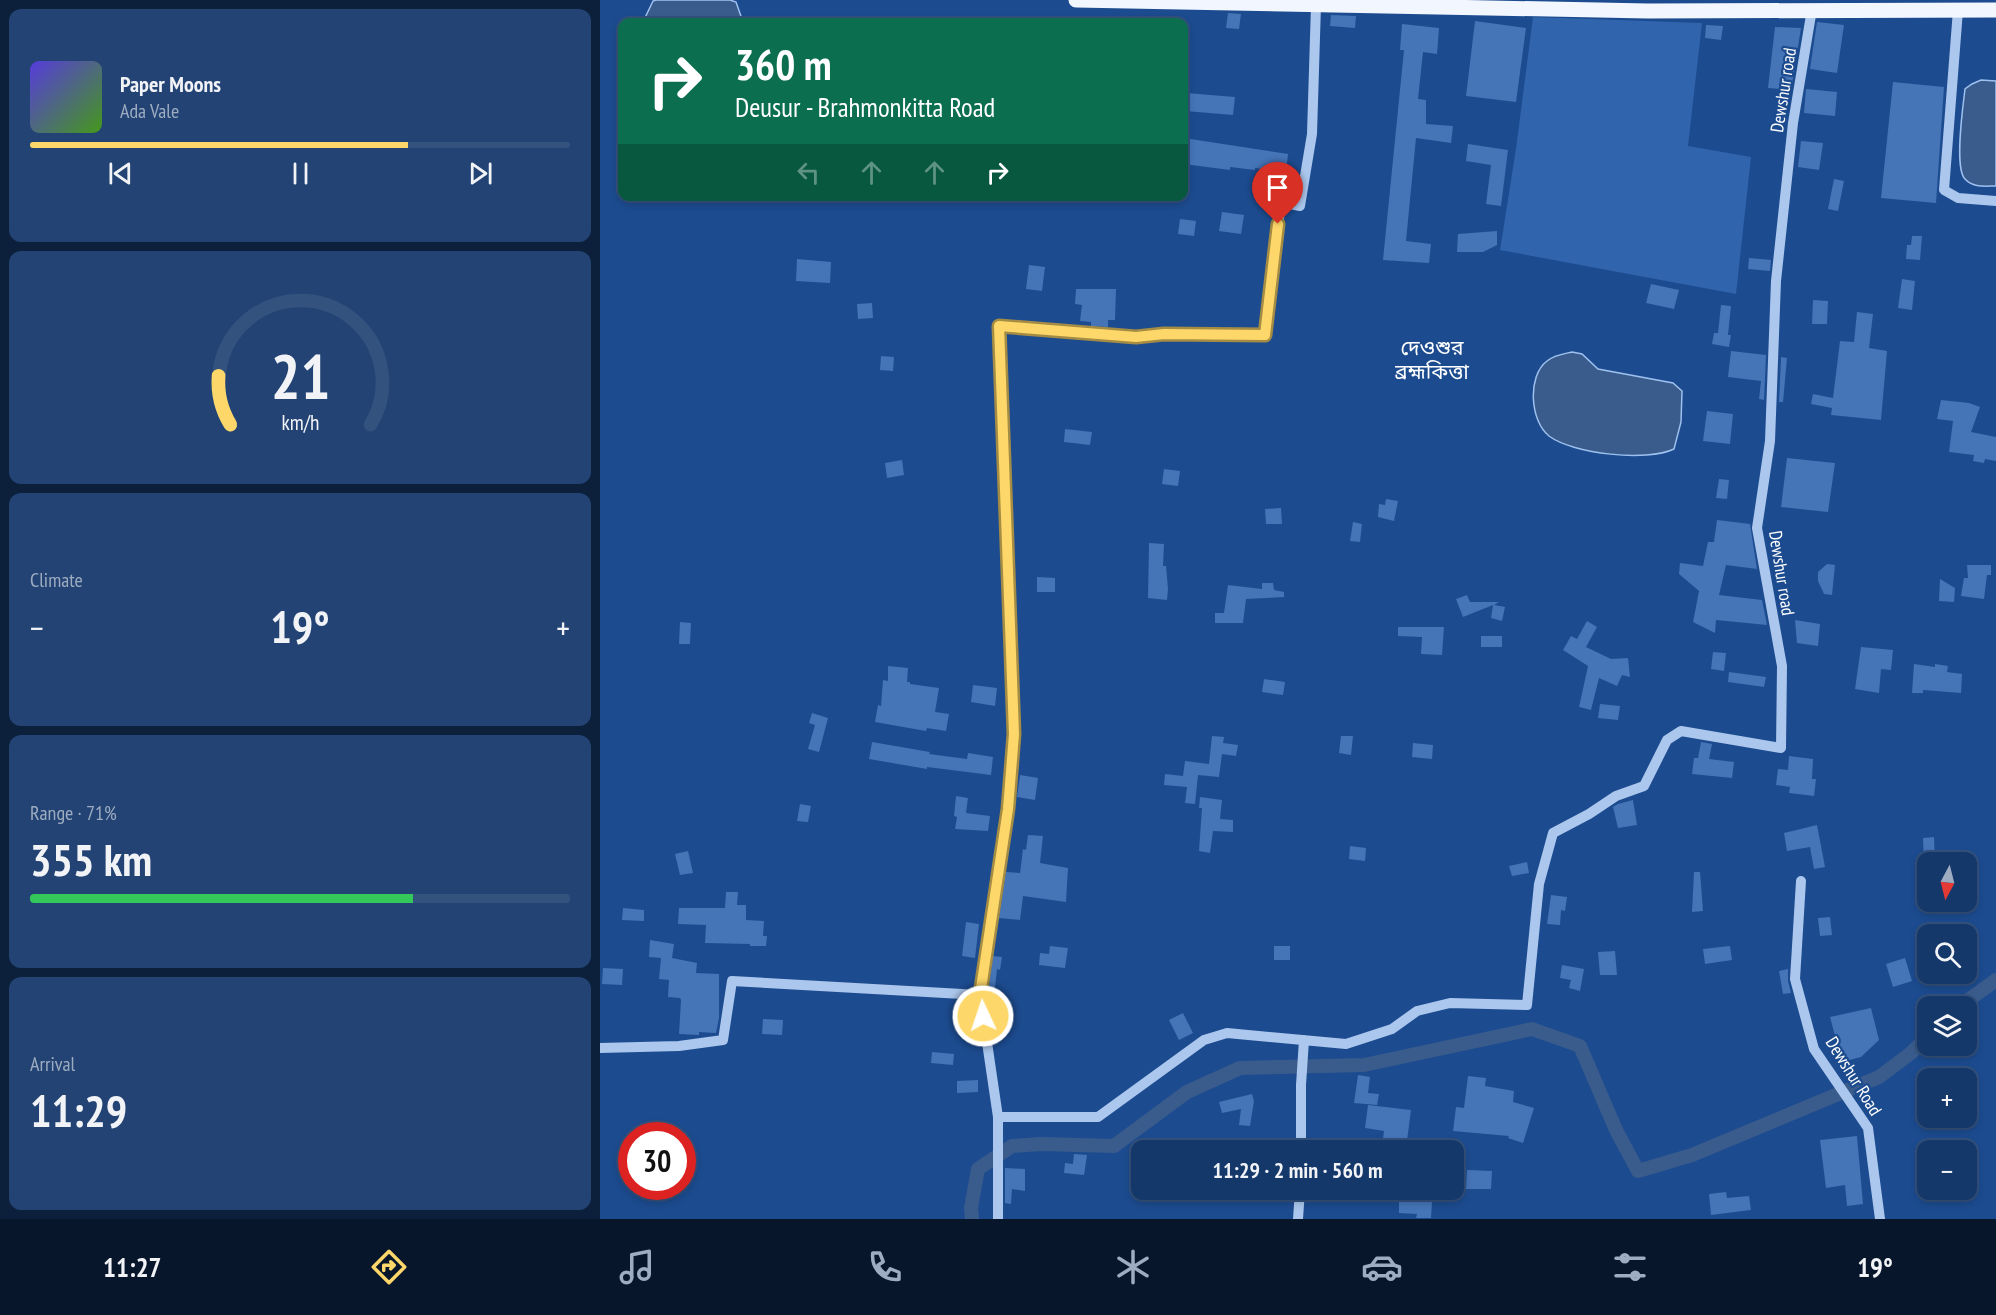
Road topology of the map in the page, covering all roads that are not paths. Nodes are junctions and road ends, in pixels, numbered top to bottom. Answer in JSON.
{"nodes":[{"id":1,"x":1076,"y":0,"type":"edge"},
{"id":2,"x":1316,"y":5,"type":"junction"},
{"id":3,"x":1812,"y":9,"type":"junction"},
{"id":4,"x":1958,"y":10,"type":"junction"},
{"id":5,"x":1996,"y":10,"type":"edge"},
{"id":6,"x":1996,"y":201,"type":"edge"},
{"id":7,"x":1801,"y":880,"type":"dead end"},
{"id":8,"x":980,"y":995,"type":"junction"},
{"id":9,"x":1304,"y":1040,"type":"junction"},
{"id":10,"x":600,"y":1048,"type":"edge"},
{"id":11,"x":998,"y":1117,"type":"junction"},
{"id":12,"x":1301,"y":1140,"type":"edge"},
{"id":13,"x":1299,"y":1200,"type":"edge"},
{"id":14,"x":998,"y":1219,"type":"edge"},
{"id":15,"x":1298,"y":1219,"type":"edge"},
{"id":16,"x":1880,"y":1219,"type":"edge"}],
"edges":[{"from":1,"to":2,"type":"main road"},
{"from":2,"to":3,"type":"main road"},
{"from":2,"to":8,"type":"street"},
{"from":3,"to":4,"type":"main road"},
{"from":3,"to":9,"type":"street","name":"Dewshur road"},
{"from":4,"to":5,"type":"main road"},
{"from":4,"to":6,"type":"street"},
{"from":7,"to":16,"type":"street","name":"Dewshur Road"},
{"from":8,"to":10,"type":"street"},
{"from":8,"to":11,"type":"street"},
{"from":9,"to":11,"type":"street"},
{"from":9,"to":12,"type":"street"},
{"from":11,"to":14,"type":"street"},
{"from":13,"to":15,"type":"street"}]}
